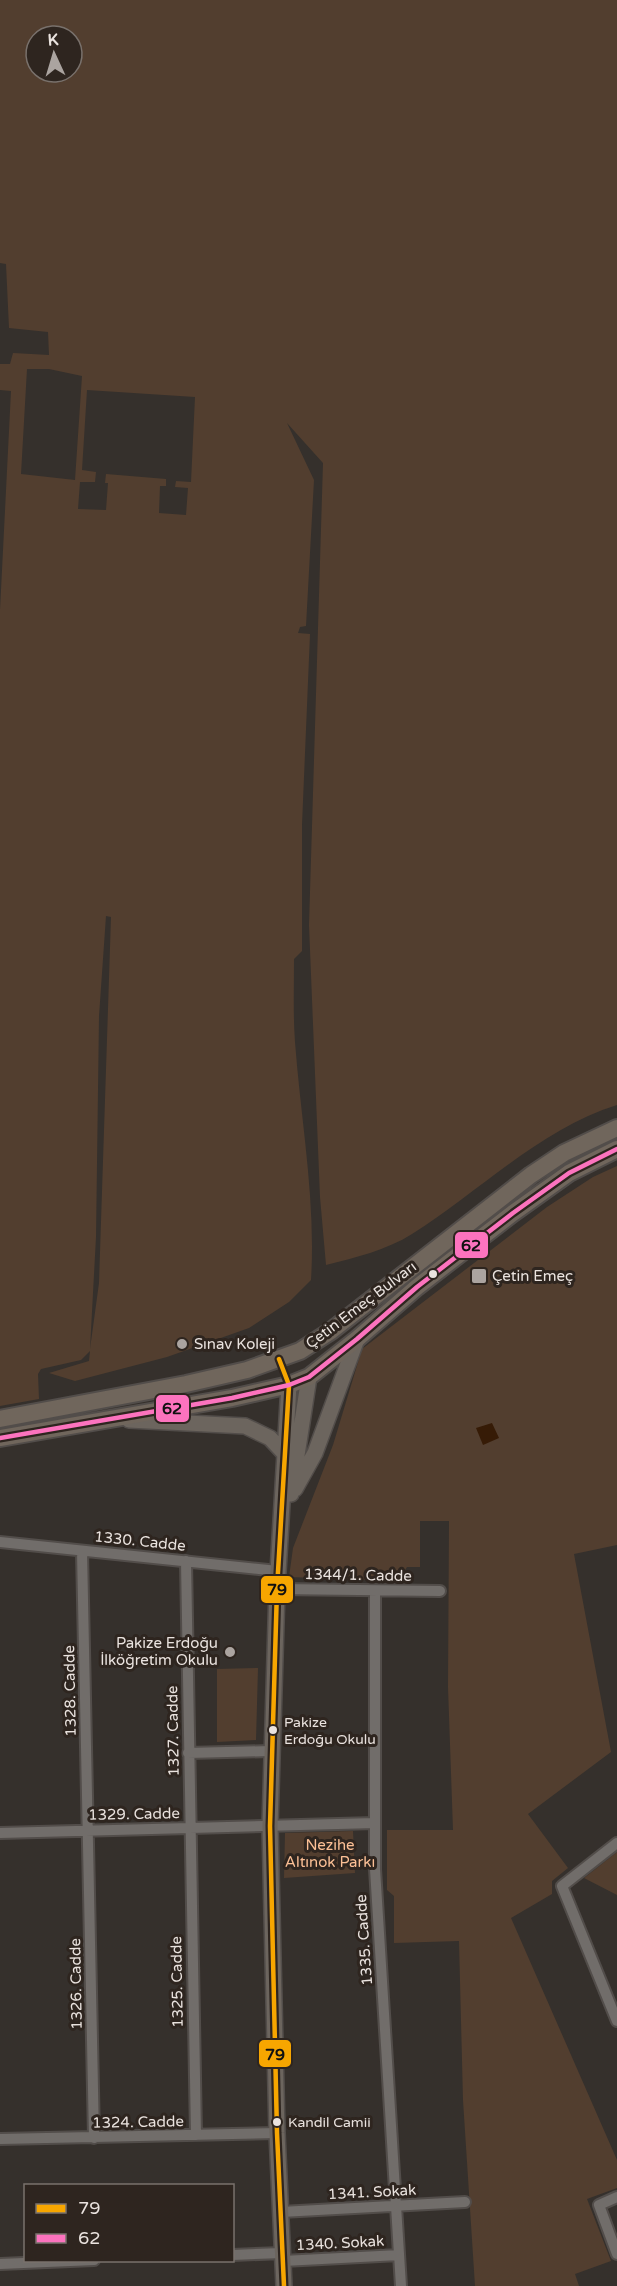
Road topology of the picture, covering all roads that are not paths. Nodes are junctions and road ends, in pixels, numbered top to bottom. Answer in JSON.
{"nodes":[{"id":1,"x":617,"y":1128,"type":"edge"},
{"id":2,"x":617,"y":1149,"type":"edge"},
{"id":3,"x":357,"y":1339,"type":"junction"},
{"id":4,"x":300,"y":1351,"type":"junction"},
{"id":5,"x":279,"y":1359,"type":"junction"},
{"id":6,"x":309,"y":1377,"type":"junction"},
{"id":7,"x":289,"y":1385,"type":"junction"},
{"id":8,"x":0,"y":1419,"type":"edge"},
{"id":9,"x":105,"y":1419,"type":"junction"},
{"id":10,"x":0,"y":1438,"type":"edge"},
{"id":11,"x":284,"y":1453,"type":"junction"},
{"id":12,"x":290,"y":1497,"type":"junction"},
{"id":13,"x":0,"y":1542,"type":"edge"},
{"id":14,"x":82,"y":1551,"type":"junction"},
{"id":15,"x":186,"y":1561,"type":"junction"},
{"id":16,"x":278,"y":1570,"type":"junction"},
{"id":17,"x":277,"y":1589,"type":"junction"},
{"id":18,"x":375,"y":1591,"type":"junction"},
{"id":19,"x":440,"y":1592,"type":"dead end"},
{"id":20,"x":270,"y":1750,"type":"junction"},
{"id":21,"x":188,"y":1754,"type":"junction"},
{"id":22,"x":375,"y":1823,"type":"junction"},
{"id":23,"x":270,"y":1826,"type":"junction"},
{"id":24,"x":189,"y":1828,"type":"junction"},
{"id":25,"x":88,"y":1831,"type":"junction"},
{"id":26,"x":0,"y":1833,"type":"edge"},
{"id":27,"x":617,"y":1844,"type":"edge"},
{"id":28,"x":617,"y":2021,"type":"edge"},
{"id":29,"x":277,"y":2133,"type":"junction"},
{"id":30,"x":196,"y":2135,"type":"junction"},
{"id":31,"x":94,"y":2138,"type":"junction"},
{"id":32,"x":0,"y":2139,"type":"edge"},
{"id":33,"x":617,"y":2198,"type":"edge"},
{"id":34,"x":465,"y":2202,"type":"dead end"},
{"id":35,"x":396,"y":2206,"type":"junction"},
{"id":36,"x":280,"y":2212,"type":"junction"},
{"id":37,"x":617,"y":2254,"type":"edge"},
{"id":38,"x":234,"y":2255,"type":"edge"},
{"id":39,"x":399,"y":2255,"type":"junction"},
{"id":40,"x":282,"y":2257,"type":"junction"},
{"id":41,"x":47,"y":2262,"type":"edge"},
{"id":42,"x":0,"y":2264,"type":"edge"},
{"id":43,"x":284,"y":2286,"type":"edge"},
{"id":44,"x":401,"y":2286,"type":"edge"}],
"edges":[{"from":1,"to":4,"type":"main road","name":"Çetin Emeç Bulvarı"},
{"from":2,"to":3,"type":"main road","name":"Çetin Emeç Bulvarı"},
{"from":3,"to":6,"type":"main road","name":"Çetin Emeç Bulvarı"},
{"from":3,"to":12,"type":"main road"},
{"from":4,"to":5,"type":"main road","name":"Çetin Emeç Bulvarı"},
{"from":4,"to":6,"type":"main road"},
{"from":5,"to":7,"type":"main road"},
{"from":5,"to":8,"type":"main road","name":"Çetin Emeç Bulvarı"},
{"from":6,"to":7,"type":"main road","name":"Çetin Emeç Bulvarı"},
{"from":6,"to":12,"type":"main road"},
{"from":7,"to":9,"type":"main road","name":"Çetin Emeç Bulvarı"},
{"from":7,"to":11,"type":"main road"},
{"from":9,"to":10,"type":"main road","name":"Çetin Emeç Bulvarı"},
{"from":9,"to":11,"type":"main road"},
{"from":11,"to":16,"type":"main road"},
{"from":12,"to":16,"type":"main road"},
{"from":13,"to":14,"type":"street","name":"1330. Cadde"},
{"from":14,"to":15,"type":"street","name":"1330. Cadde"},
{"from":14,"to":25,"type":"street","name":"1328. Cadde"},
{"from":15,"to":16,"type":"street","name":"1330. Cadde"},
{"from":15,"to":21,"type":"street","name":"1327. Cadde"},
{"from":16,"to":17,"type":"main road"},
{"from":17,"to":18,"type":"street","name":"1344/1. Cadde"},
{"from":17,"to":20,"type":"main road"},
{"from":18,"to":19,"type":"street","name":"1344/1. Cadde"},
{"from":18,"to":22,"type":"street","name":"1335. Cadde"},
{"from":20,"to":21,"type":"street"},
{"from":20,"to":23,"type":"main road"},
{"from":21,"to":24,"type":"street","name":"1327. Cadde"},
{"from":22,"to":23,"type":"street","name":"1329. Cadde"},
{"from":22,"to":35,"type":"street","name":"1335. Cadde"},
{"from":23,"to":24,"type":"street","name":"1329. Cadde"},
{"from":23,"to":29,"type":"main road"},
{"from":24,"to":25,"type":"street","name":"1329. Cadde"},
{"from":24,"to":30,"type":"street","name":"1325. Cadde"},
{"from":25,"to":26,"type":"street","name":"1329. Cadde"},
{"from":25,"to":31,"type":"street","name":"1326. Cadde"},
{"from":27,"to":28,"type":"street"},
{"from":29,"to":30,"type":"street","name":"1324. Cadde"},
{"from":29,"to":36,"type":"main road"},
{"from":30,"to":31,"type":"street","name":"1324. Cadde"},
{"from":31,"to":32,"type":"street","name":"1324. Cadde"},
{"from":33,"to":37,"type":"street"},
{"from":34,"to":35,"type":"street","name":"1341. Sokak"},
{"from":35,"to":36,"type":"street","name":"1341. Sokak"},
{"from":35,"to":39,"type":"street","name":"1335. Cadde"},
{"from":36,"to":40,"type":"main road"},
{"from":38,"to":40,"type":"street","name":"1340. Sokak"},
{"from":39,"to":40,"type":"street","name":"1340. Sokak"},
{"from":39,"to":44,"type":"street","name":"1335. Cadde"},
{"from":40,"to":43,"type":"main road"},
{"from":41,"to":42,"type":"street"}]}
